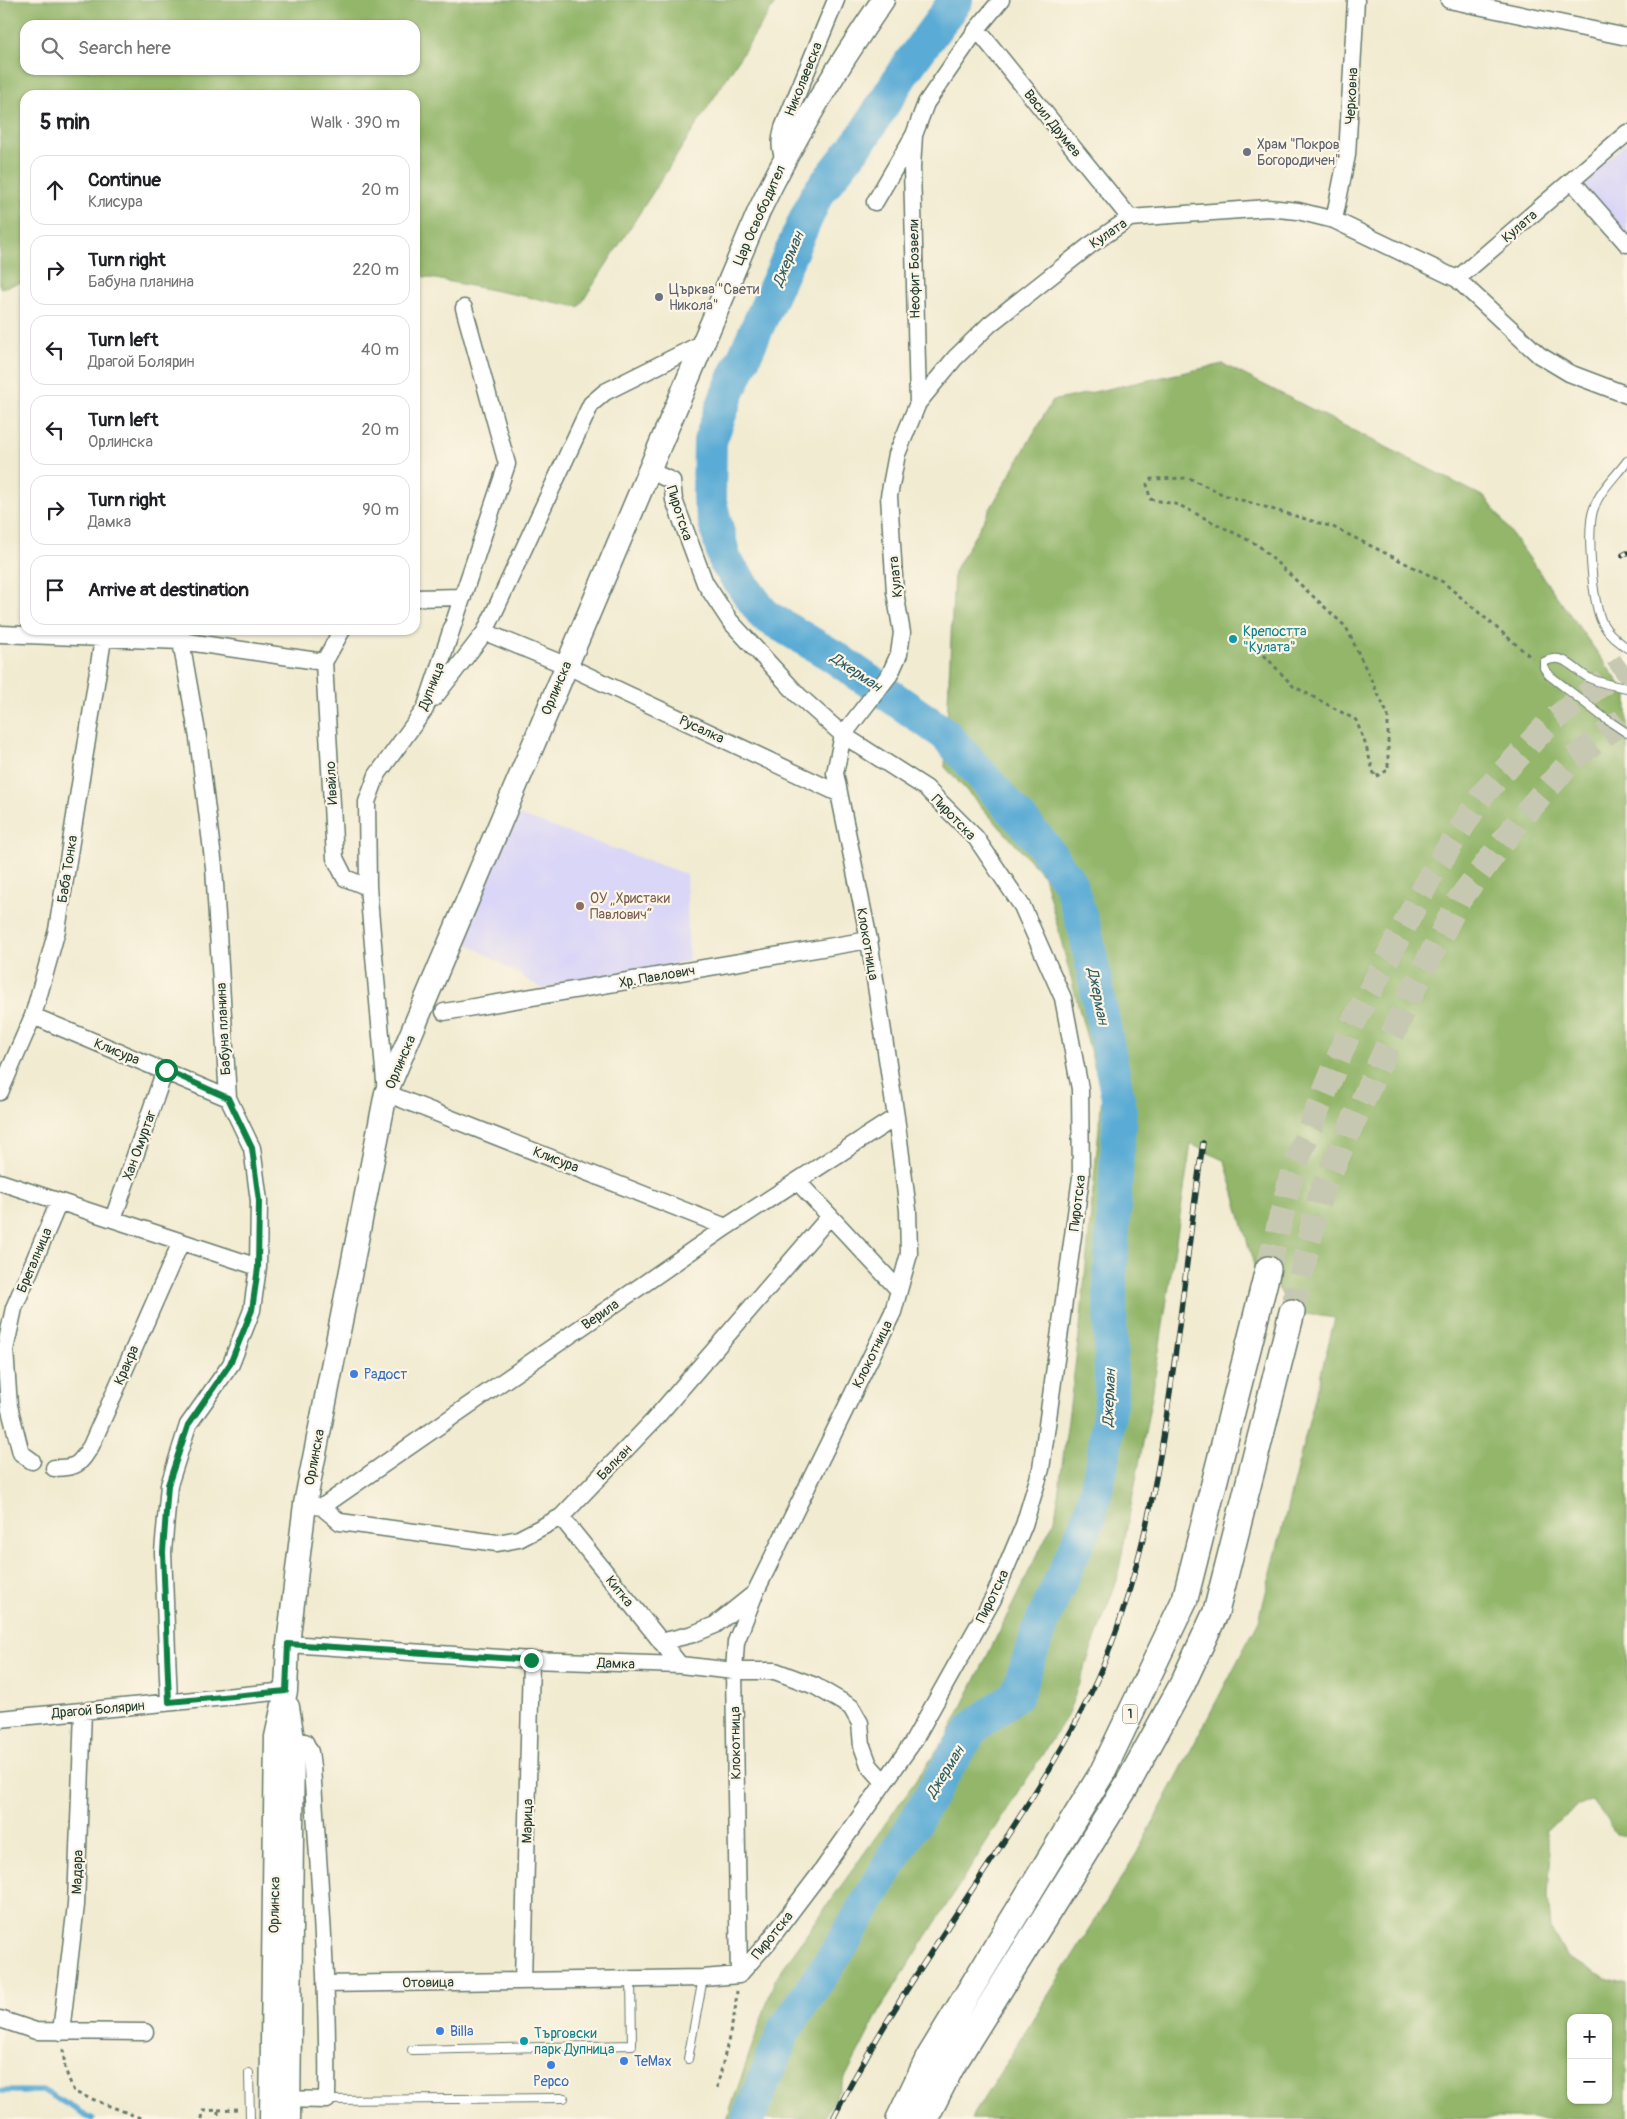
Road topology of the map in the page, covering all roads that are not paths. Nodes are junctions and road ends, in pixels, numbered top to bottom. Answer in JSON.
{"nodes":[{"id":1,"x":836,"y":0,"type":"edge"},
{"id":2,"x":883,"y":0,"type":"edge"},
{"id":3,"x":1001,"y":0,"type":"edge"},
{"id":4,"x":1356,"y":0,"type":"edge"},
{"id":5,"x":1449,"y":0,"type":"edge"},
{"id":6,"x":977,"y":29,"type":"junction"},
{"id":7,"x":1627,"y":37,"type":"edge"},
{"id":8,"x":1627,"y":133,"type":"edge"},
{"id":9,"x":914,"y":134,"type":"junction"},
{"id":10,"x":784,"y":159,"type":"junction"},
{"id":11,"x":1572,"y":181,"type":"junction"},
{"id":12,"x":875,"y":202,"type":"dead end"},
{"id":13,"x":1130,"y":218,"type":"junction"},
{"id":14,"x":1334,"y":220,"type":"junction"},
{"id":15,"x":1627,"y":244,"type":"edge"},
{"id":16,"x":1457,"y":279,"type":"junction"},
{"id":17,"x":464,"y":308,"type":"dead end"},
{"id":18,"x":702,"y":343,"type":"junction"},
{"id":19,"x":1627,"y":395,"type":"edge"},
{"id":20,"x":918,"y":404,"type":"junction"},
{"id":21,"x":1627,"y":461,"type":"edge"},
{"id":22,"x":648,"y":470,"type":"junction"},
{"id":23,"x":463,"y":597,"type":"junction"},
{"id":24,"x":420,"y":598,"type":"edge"},
{"id":25,"x":485,"y":632,"type":"junction"},
{"id":26,"x":0,"y":634,"type":"edge"},
{"id":27,"x":20,"y":634,"type":"edge"},
{"id":28,"x":61,"y":635,"type":"edge"},
{"id":29,"x":339,"y":635,"type":"edge"},
{"id":30,"x":181,"y":636,"type":"edge"},
{"id":31,"x":103,"y":639,"type":"junction"},
{"id":32,"x":1627,"y":648,"type":"edge"},
{"id":33,"x":324,"y":662,"type":"junction"},
{"id":34,"x":565,"y":665,"type":"junction"},
{"id":35,"x":1627,"y":688,"type":"edge"},
{"id":36,"x":425,"y":709,"type":"junction"},
{"id":37,"x":855,"y":720,"type":"joint"},
{"id":38,"x":1627,"y":733,"type":"edge"},
{"id":39,"x":843,"y":735,"type":"junction"},
{"id":40,"x":838,"y":793,"type":"junction"},
{"id":41,"x":368,"y":887,"type":"junction"},
{"id":42,"x":869,"y":940,"type":"junction"},
{"id":43,"x":444,"y":1012,"type":"dead end"},
{"id":44,"x":33,"y":1016,"type":"junction"},
{"id":45,"x":166,"y":1070,"type":"junction"},
{"id":46,"x":0,"y":1092,"type":"edge"},
{"id":47,"x":386,"y":1093,"type":"junction"},
{"id":48,"x":228,"y":1098,"type":"junction"},
{"id":49,"x":896,"y":1116,"type":"junction"},
{"id":50,"x":797,"y":1181,"type":"junction"},
{"id":51,"x":0,"y":1182,"type":"edge"},
{"id":52,"x":59,"y":1202,"type":"junction"},
{"id":53,"x":830,"y":1216,"type":"junction"},
{"id":54,"x":113,"y":1219,"type":"junction"},
{"id":55,"x":726,"y":1227,"type":"junction"},
{"id":56,"x":181,"y":1242,"type":"junction"},
{"id":57,"x":258,"y":1268,"type":"junction"},
{"id":58,"x":1268,"y":1270,"type":"tunnel mouth"},
{"id":59,"x":899,"y":1290,"type":"junction"},
{"id":60,"x":1292,"y":1312,"type":"tunnel mouth"},
{"id":61,"x":32,"y":1461,"type":"dead end"},
{"id":62,"x":54,"y":1468,"type":"dead end"},
{"id":63,"x":314,"y":1505,"type":"junction"},
{"id":64,"x":561,"y":1517,"type":"junction"},
{"id":65,"x":755,"y":1592,"type":"junction"},
{"id":66,"x":661,"y":1642,"type":"junction"},
{"id":67,"x":288,"y":1644,"type":"junction"},
{"id":68,"x":531,"y":1660,"type":"junction"},
{"id":69,"x":680,"y":1665,"type":"junction"},
{"id":70,"x":734,"y":1671,"type":"junction"},
{"id":71,"x":286,"y":1691,"type":"junction"},
{"id":72,"x":169,"y":1702,"type":"junction"},
{"id":73,"x":83,"y":1711,"type":"junction"},
{"id":74,"x":0,"y":1718,"type":"edge"},
{"id":75,"x":285,"y":1738,"type":"junction"},
{"id":76,"x":884,"y":1782,"type":"junction"},
{"id":77,"x":739,"y":1975,"type":"junction"},
{"id":78,"x":703,"y":1978,"type":"junction"},
{"id":79,"x":631,"y":1979,"type":"junction"},
{"id":80,"x":523,"y":1981,"type":"junction"},
{"id":81,"x":325,"y":1984,"type":"junction"},
{"id":82,"x":0,"y":2019,"type":"edge"},
{"id":83,"x":61,"y":2032,"type":"junction"},
{"id":84,"x":145,"y":2032,"type":"dead end"},
{"id":85,"x":412,"y":2050,"type":"dead end"},
{"id":86,"x":688,"y":2059,"type":"dead end"},
{"id":87,"x":248,"y":2073,"type":"dead end"},
{"id":88,"x":564,"y":2098,"type":"dead end"},
{"id":89,"x":327,"y":2100,"type":"junction"},
{"id":90,"x":267,"y":2106,"type":"edge"},
{"id":91,"x":250,"y":2119,"type":"edge"},
{"id":92,"x":898,"y":2119,"type":"edge"},
{"id":93,"x":925,"y":2119,"type":"edge"}],
"edges":[{"from":1,"to":10,"type":"street","name":"Николаевска"},
{"from":2,"to":10,"type":"street","name":"Цар Освободител"},
{"from":3,"to":6,"type":"street"},
{"from":4,"to":14,"type":"street","name":"Черковна"},
{"from":5,"to":7,"type":"street"},
{"from":6,"to":9,"type":"street"},
{"from":6,"to":13,"type":"street","name":"Васил Друмев"},
{"from":8,"to":11,"type":"street","name":"Кулата"},
{"from":9,"to":12,"type":"street"},
{"from":9,"to":20,"type":"street","name":"Неофит Бозвели"},
{"from":10,"to":18,"type":"street","name":"Цар Освободител"},
{"from":11,"to":15,"type":"street"},
{"from":11,"to":16,"type":"street","name":"Кулата"},
{"from":13,"to":14,"type":"street","name":"Кулата"},
{"from":13,"to":20,"type":"street","name":"Кулата"},
{"from":14,"to":16,"type":"street","name":"Кулата"},
{"from":16,"to":19,"type":"street"},
{"from":17,"to":23,"type":"street","name":"Дупница"},
{"from":18,"to":22,"type":"street","name":"Цар Освободител"},
{"from":18,"to":25,"type":"street"},
{"from":20,"to":37,"type":"street","name":"Кулата"},
{"from":21,"to":32,"type":"lane"},
{"from":22,"to":34,"type":"street","name":"Орлинска"},
{"from":22,"to":39,"type":"street","name":"Пиротска"},
{"from":23,"to":24,"type":"street"},
{"from":23,"to":36,"type":"street","name":"Дупница"},
{"from":25,"to":34,"type":"street","name":"Русалка"},
{"from":25,"to":36,"type":"street"},
{"from":26,"to":27,"type":"street"},
{"from":28,"to":31,"type":"street"},
{"from":29,"to":33,"type":"street"},
{"from":30,"to":31,"type":"street"},
{"from":30,"to":33,"type":"street"},
{"from":30,"to":48,"type":"street","name":"Бабуна планина"},
{"from":31,"to":44,"type":"street","name":"Баба Тонка"},
{"from":33,"to":41,"type":"street","name":"Ивайло"},
{"from":34,"to":40,"type":"street","name":"Русалка"},
{"from":34,"to":47,"type":"street","name":"Орлинска"},
{"from":35,"to":38,"type":"lane"},
{"from":36,"to":41,"type":"street","name":"Дупница"},
{"from":37,"to":39,"type":"street","name":"Клокотница"},
{"from":39,"to":40,"type":"street","name":"Клокотница"},
{"from":39,"to":76,"type":"street","name":"Пиротска"},
{"from":40,"to":42,"type":"street","name":"Клокотница"},
{"from":41,"to":47,"type":"street","name":"Дупница"},
{"from":42,"to":43,"type":"street","name":"Хр. Павлович"},
{"from":42,"to":49,"type":"street","name":"Клокотница"},
{"from":44,"to":45,"type":"street","name":"Клисура"},
{"from":44,"to":46,"type":"street","name":"Баба Тонка"},
{"from":45,"to":48,"type":"street","name":"Клисура"},
{"from":45,"to":54,"type":"street","name":"Хан Омуртаг"},
{"from":47,"to":55,"type":"street","name":"Клисура"},
{"from":47,"to":63,"type":"street","name":"Орлинска"},
{"from":48,"to":57,"type":"street","name":"Бабуна планина"},
{"from":49,"to":50,"type":"street","name":"Верила"},
{"from":49,"to":59,"type":"street","name":"Клокотница"},
{"from":50,"to":53,"type":"street"},
{"from":50,"to":55,"type":"street","name":"Верила"},
{"from":51,"to":52,"type":"street"},
{"from":52,"to":54,"type":"street"},
{"from":52,"to":61,"type":"street","name":"Брегалница"},
{"from":53,"to":59,"type":"street"},
{"from":53,"to":64,"type":"street","name":"Балкан"},
{"from":54,"to":56,"type":"street"},
{"from":55,"to":63,"type":"street","name":"Верила"},
{"from":56,"to":57,"type":"street"},
{"from":56,"to":62,"type":"street","name":"Кракра"},
{"from":57,"to":72,"type":"street","name":"Бабуна планина"},
{"from":58,"to":92,"type":"main road","number":"1"},
{"from":59,"to":65,"type":"street","name":"Клокотница"},
{"from":60,"to":93,"type":"main road","number":"1"},
{"from":63,"to":64,"type":"street","name":"Балкан"},
{"from":63,"to":67,"type":"street","name":"Орлинска"},
{"from":64,"to":66,"type":"street","name":"Китка"},
{"from":65,"to":66,"type":"street"},
{"from":65,"to":70,"type":"street","name":"Клокотница"},
{"from":66,"to":69,"type":"street","name":"Китка"},
{"from":67,"to":68,"type":"street","name":"Дамка"},
{"from":67,"to":71,"type":"street","name":"Орлинска"},
{"from":68,"to":69,"type":"street","name":"Дамка"},
{"from":68,"to":80,"type":"street","name":"Марица"},
{"from":69,"to":70,"type":"street","name":"Дамка"},
{"from":70,"to":76,"type":"street","name":"Дамка"},
{"from":70,"to":77,"type":"street","name":"Клокотница"},
{"from":71,"to":72,"type":"street","name":"Драгой Болярин"},
{"from":71,"to":75,"type":"street","name":"Орлинска"},
{"from":72,"to":73,"type":"street","name":"Драгой Болярин"},
{"from":73,"to":74,"type":"street","name":"Драгой Болярин"},
{"from":73,"to":83,"type":"street","name":"Мадара"},
{"from":75,"to":81,"type":"street"},
{"from":75,"to":90,"type":"street","name":"Орлинска"},
{"from":76,"to":77,"type":"street","name":"Пиротска"},
{"from":77,"to":78,"type":"street"},
{"from":78,"to":79,"type":"street","name":"Отовица"},
{"from":78,"to":86,"type":"lane"},
{"from":79,"to":80,"type":"street","name":"Отовица"},
{"from":79,"to":85,"type":"lane"},
{"from":80,"to":81,"type":"street","name":"Отовица"},
{"from":81,"to":89,"type":"street"},
{"from":82,"to":83,"type":"street"},
{"from":83,"to":84,"type":"street"},
{"from":87,"to":90,"type":"lane"},
{"from":88,"to":89,"type":"lane"},
{"from":89,"to":90,"type":"street"},
{"from":90,"to":91,"type":"lane"}]}
